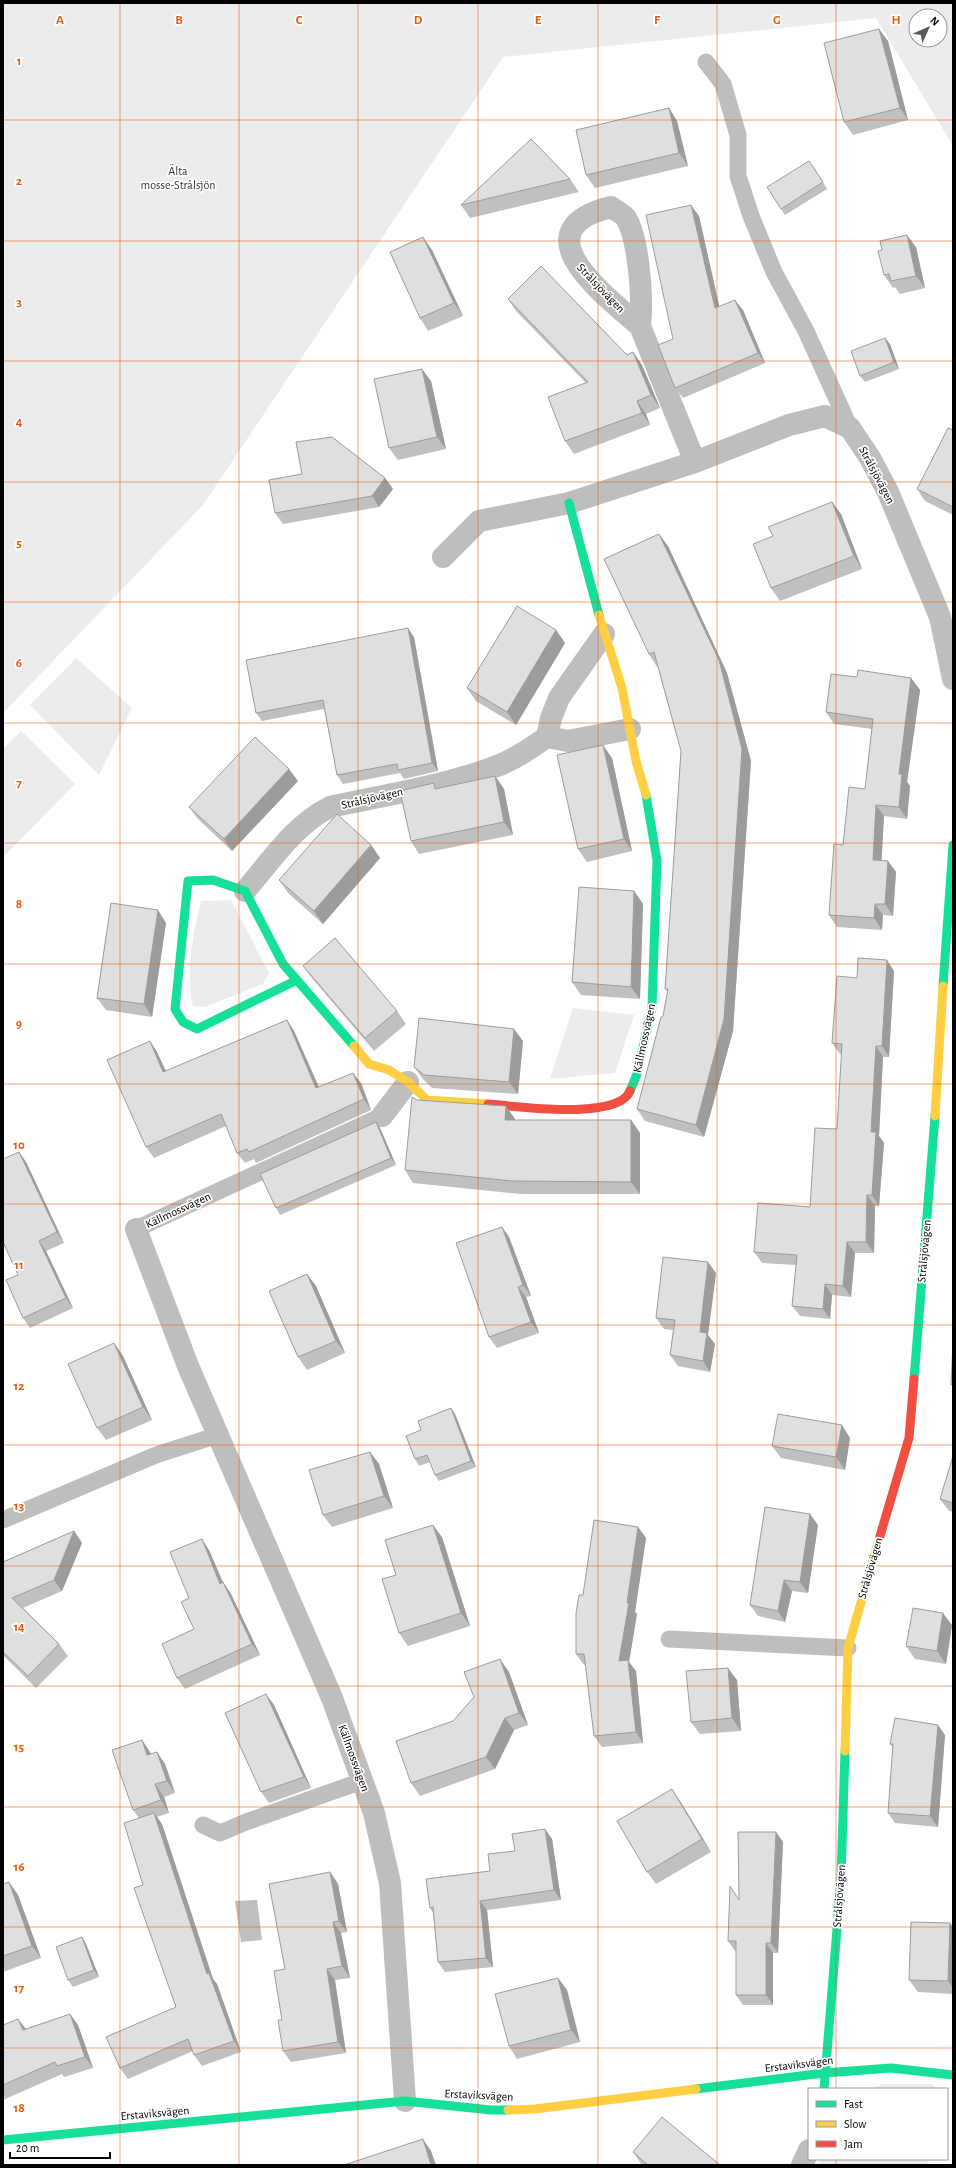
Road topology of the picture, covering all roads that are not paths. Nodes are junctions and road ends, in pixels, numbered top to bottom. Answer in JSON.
{"nodes":[{"id":1,"x":706,"y":62,"type":"dead end"},
{"id":2,"x":640,"y":326,"type":"junction"},
{"id":3,"x":850,"y":428,"type":"junction"},
{"id":4,"x":695,"y":462,"type":"junction"},
{"id":5,"x":569,"y":503,"type":"junction"},
{"id":6,"x":443,"y":557,"type":"dead end"},
{"id":7,"x":604,"y":634,"type":"junction"},
{"id":8,"x":953,"y":679,"type":"edge"},
{"id":9,"x":630,"y":729,"type":"junction"},
{"id":10,"x":548,"y":737,"type":"junction"},
{"id":11,"x":953,"y":845,"type":"edge"},
{"id":12,"x":245,"y":891,"type":"junction"},
{"id":13,"x":297,"y":980,"type":"junction"},
{"id":14,"x":408,"y":1082,"type":"junction"},
{"id":15,"x":382,"y":1116,"type":"joint"},
{"id":16,"x":136,"y":1228,"type":"joint"},
{"id":17,"x":218,"y":1435,"type":"junction"},
{"id":18,"x":3,"y":1520,"type":"edge"},
{"id":19,"x":669,"y":1638,"type":"dead end"},
{"id":20,"x":848,"y":1648,"type":"junction"},
{"id":21,"x":362,"y":1781,"type":"junction"},
{"id":22,"x":203,"y":1825,"type":"dead end"},
{"id":23,"x":824,"y":2073,"type":"junction"},
{"id":24,"x":953,"y":2075,"type":"edge"},
{"id":25,"x":824,"y":2088,"type":"edge"},
{"id":26,"x":405,"y":2101,"type":"junction"},
{"id":27,"x":3,"y":2140,"type":"edge"},
{"id":28,"x":808,"y":2152,"type":"edge"},
{"id":29,"x":802,"y":2165,"type":"edge"}],
"edges":[{"from":1,"to":3,"type":"lane"},
{"from":2,"to":2,"type":"street","name":"Strålsjövägen"},
{"from":2,"to":4,"type":"street","name":"Strålsjövägen"},
{"from":3,"to":4,"type":"street"},
{"from":3,"to":8,"type":"street","name":"Strålsjövägen"},
{"from":4,"to":5,"type":"street"},
{"from":5,"to":6,"type":"street"},
{"from":5,"to":7,"type":"street"},
{"from":7,"to":9,"type":"street"},
{"from":7,"to":10,"type":"street"},
{"from":9,"to":10,"type":"street"},
{"from":9,"to":14,"type":"street","name":"Källmossvägen"},
{"from":10,"to":12,"type":"street","name":"Strålsjövägen"},
{"from":11,"to":20,"type":"street","name":"Strålsjövägen"},
{"from":12,"to":13,"type":"street","name":"Källmossvägen"},
{"from":12,"to":13,"type":"street"},
{"from":13,"to":14,"type":"street","name":"Källmossvägen"},
{"from":14,"to":15,"type":"street","name":"Källmossvägen"},
{"from":15,"to":16,"type":"lane","name":"Källmossvägen"},
{"from":16,"to":17,"type":"street","name":"Källmossvägen"},
{"from":17,"to":18,"type":"lane"},
{"from":17,"to":21,"type":"street","name":"Källmossvägen"},
{"from":19,"to":20,"type":"lane"},
{"from":20,"to":23,"type":"street","name":"Strålsjövägen"},
{"from":21,"to":22,"type":"lane"},
{"from":21,"to":26,"type":"street","name":"Källmossvägen"},
{"from":23,"to":24,"type":"street","name":"Erstaviksvägen"},
{"from":23,"to":25,"type":"street","name":"Strålsjövägen"},
{"from":23,"to":26,"type":"street","name":"Erstaviksvägen"},
{"from":26,"to":27,"type":"street","name":"Erstaviksvägen"},
{"from":28,"to":29,"type":"street"}]}
